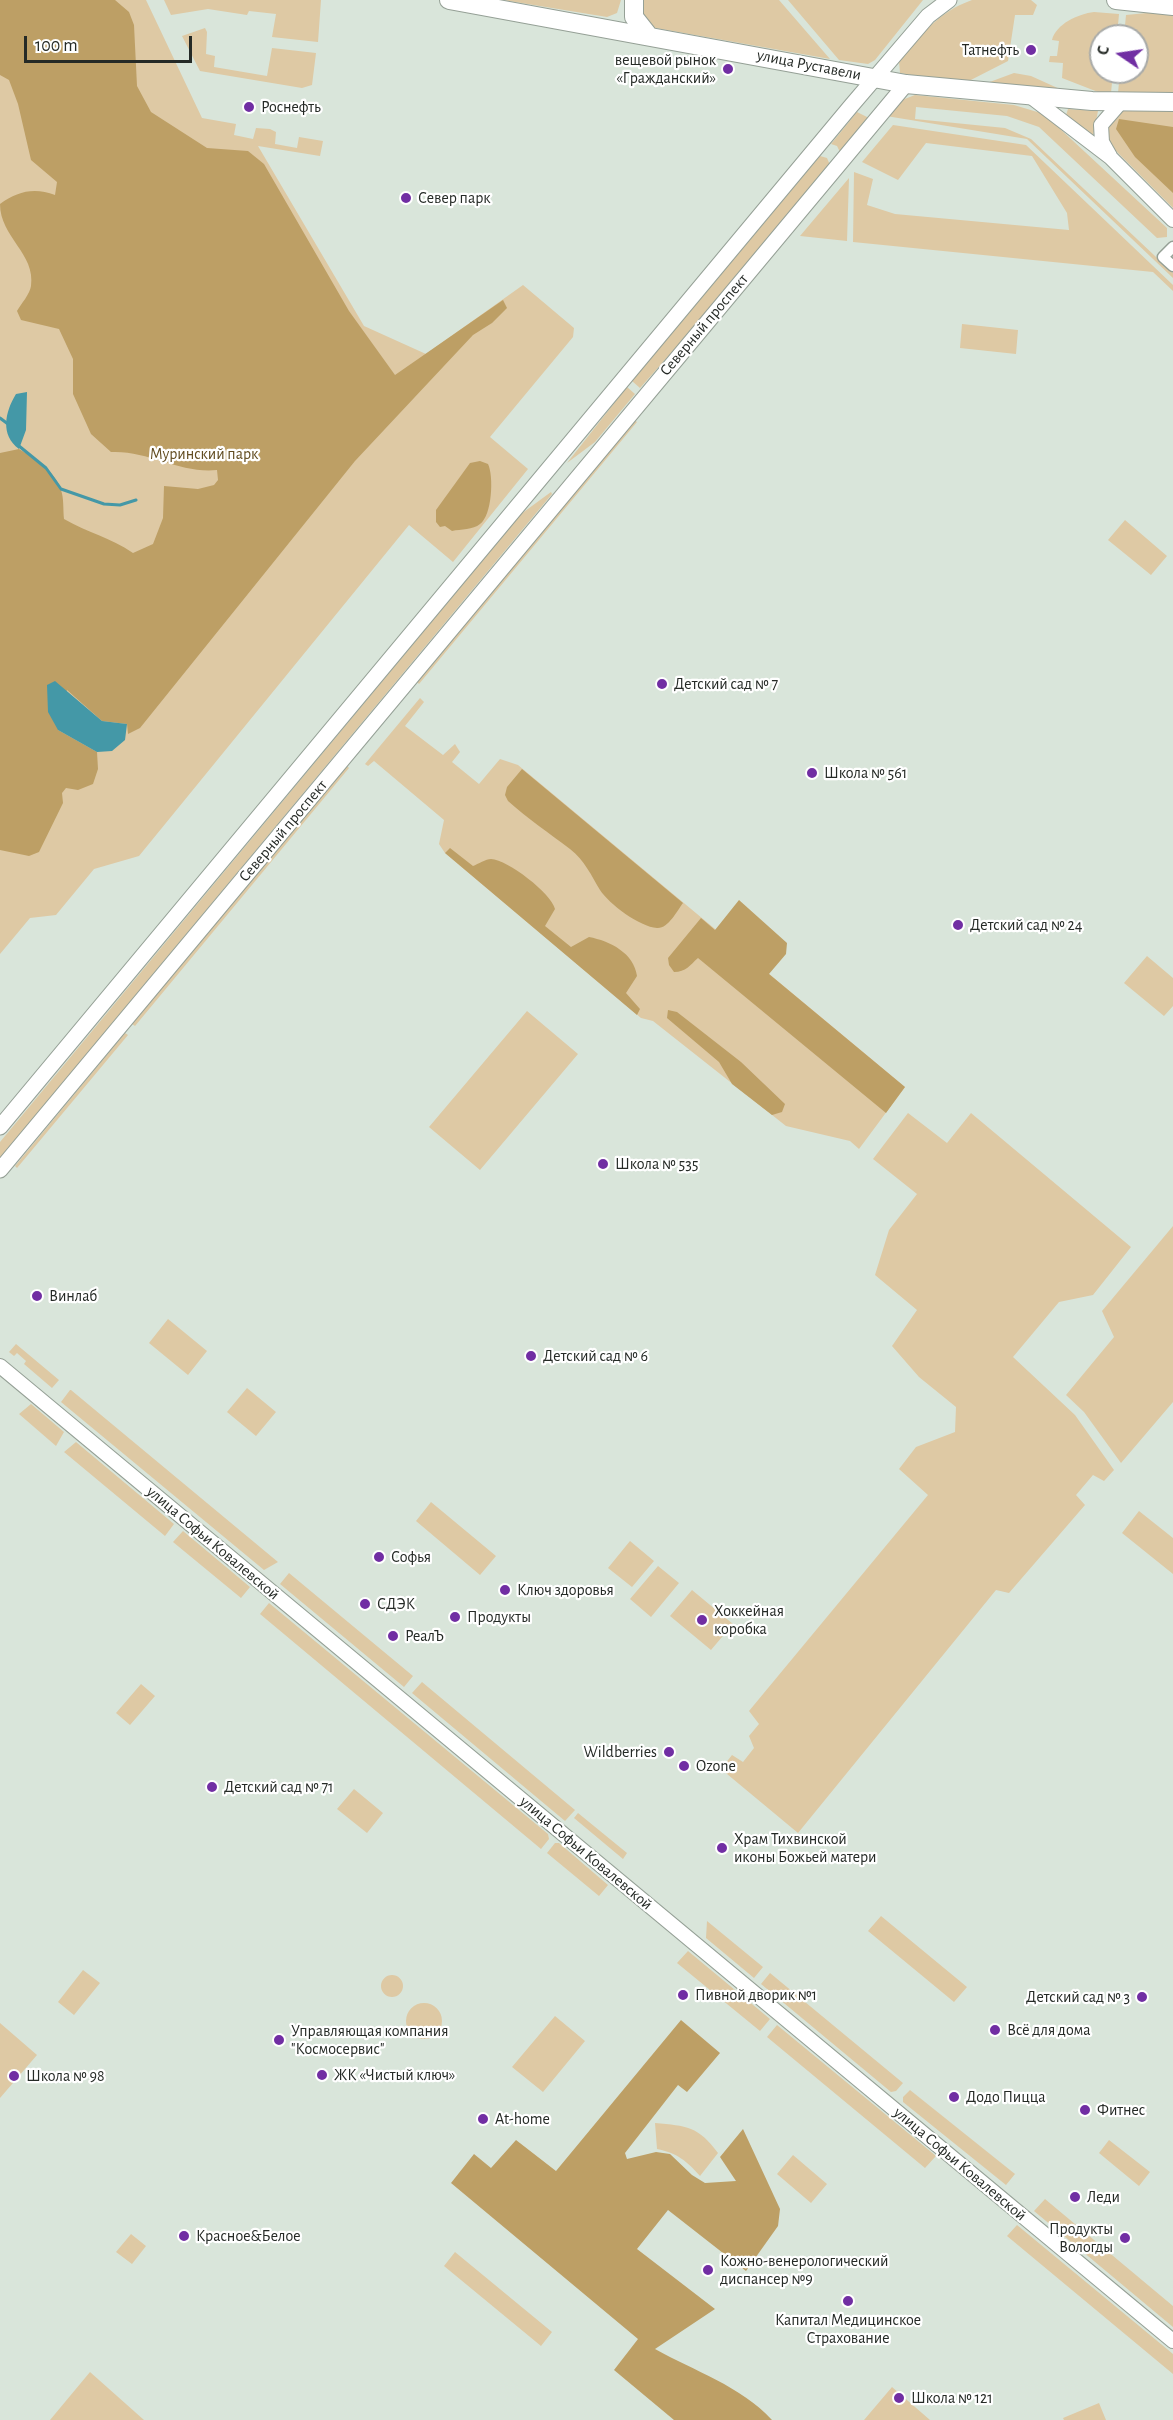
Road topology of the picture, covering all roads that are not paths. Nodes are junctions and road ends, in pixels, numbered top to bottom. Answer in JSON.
{"nodes":[{"id":1,"x":449,"y":0,"type":"edge"},
{"id":2,"x":626,"y":0,"type":"edge"},
{"id":3,"x":634,"y":0,"type":"edge"},
{"id":4,"x":949,"y":0,"type":"edge"},
{"id":5,"x":1116,"y":0,"type":"edge"},
{"id":6,"x":1173,"y":6,"type":"edge"},
{"id":7,"x":600,"y":27,"type":"junction"},
{"id":8,"x":649,"y":36,"type":"junction"},
{"id":9,"x":875,"y":78,"type":"junction"},
{"id":10,"x":906,"y":84,"type":"junction"},
{"id":11,"x":1031,"y":97,"type":"junction"},
{"id":12,"x":1121,"y":102,"type":"junction"},
{"id":13,"x":1173,"y":102,"type":"edge"},
{"id":14,"x":820,"y":143,"type":"junction"},
{"id":15,"x":1111,"y":158,"type":"junction"},
{"id":16,"x":842,"y":160,"type":"junction"},
{"id":17,"x":1173,"y":220,"type":"edge"},
{"id":18,"x":1173,"y":247,"type":"edge"},
{"id":19,"x":1173,"y":266,"type":"edge"},
{"id":20,"x":545,"y":474,"type":"junction"},
{"id":21,"x":566,"y":491,"type":"junction"},
{"id":22,"x":0,"y":1127,"type":"edge"},
{"id":23,"x":0,"y":1170,"type":"edge"},
{"id":24,"x":0,"y":1366,"type":"edge"},
{"id":25,"x":1173,"y":2341,"type":"edge"}],
"edges":[{"from":1,"to":7,"type":"main road","name":"улица Руставели"},
{"from":2,"to":7,"type":"main road"},
{"from":3,"to":8,"type":"main road"},
{"from":4,"to":9,"type":"main road","name":"Северный проспект"},
{"from":5,"to":6,"type":"main road"},
{"from":7,"to":8,"type":"main road","name":"улица Руставели"},
{"from":8,"to":9,"type":"main road","name":"улица Руставели"},
{"from":9,"to":10,"type":"main road","name":"улица Руставели"},
{"from":9,"to":14,"type":"main road","name":"Северный проспект"},
{"from":10,"to":11,"type":"main road","name":"улица Руставели"},
{"from":10,"to":16,"type":"main road","name":"Северный проспект"},
{"from":11,"to":12,"type":"main road","name":"улица Руставели"},
{"from":11,"to":15,"type":"street"},
{"from":12,"to":13,"type":"main road","name":"улица Руставели"},
{"from":12,"to":15,"type":"street"},
{"from":14,"to":16,"type":"main road"},
{"from":14,"to":20,"type":"main road","name":"Северный проспект"},
{"from":15,"to":17,"type":"street"},
{"from":16,"to":21,"type":"main road","name":"Северный проспект"},
{"from":18,"to":19,"type":"street"},
{"from":20,"to":21,"type":"main road"},
{"from":20,"to":22,"type":"main road","name":"Северный проспект"},
{"from":21,"to":23,"type":"main road","name":"Северный проспект"},
{"from":24,"to":25,"type":"street","name":"улица Софьи Ковалевской"}]}
